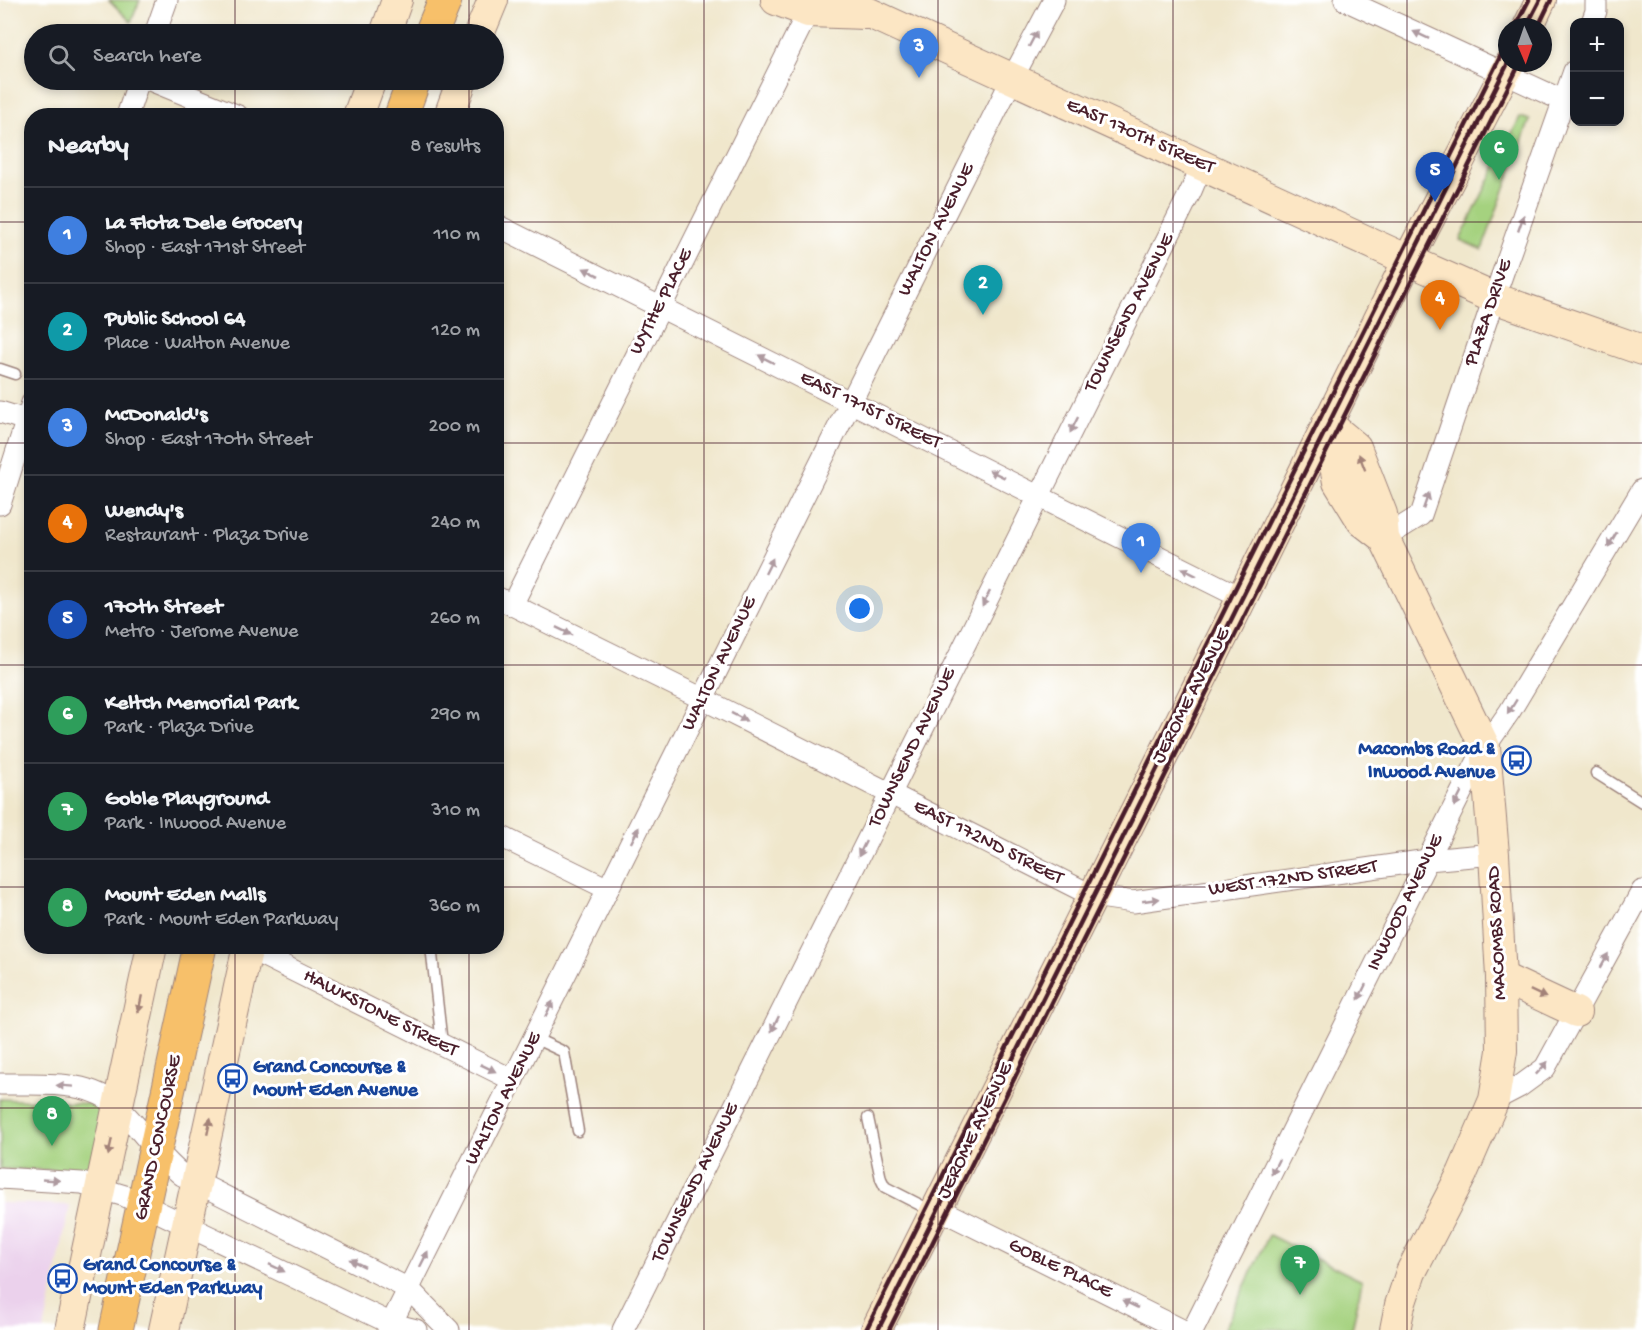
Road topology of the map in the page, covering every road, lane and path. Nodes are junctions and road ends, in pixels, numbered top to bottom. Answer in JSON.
{"nodes":[{"id":1,"x":167,"y":0,"type":"edge"},
{"id":2,"x":397,"y":0,"type":"edge"},
{"id":3,"x":445,"y":0,"type":"edge"},
{"id":4,"x":493,"y":0,"type":"edge"},
{"id":5,"x":776,"y":0,"type":"edge"},
{"id":6,"x":841,"y":0,"type":"edge"},
{"id":7,"x":1054,"y":0,"type":"edge"},
{"id":8,"x":1345,"y":0,"type":"edge"},
{"id":9,"x":1541,"y":0,"type":"edge"},
{"id":10,"x":1596,"y":0,"type":"edge"},
{"id":11,"x":811,"y":6,"type":"edge"},
{"id":12,"x":865,"y":7,"type":"edge"},
{"id":13,"x":1532,"y":18,"type":"edge"},
{"id":14,"x":1593,"y":18,"type":"edge"},
{"id":15,"x":159,"y":24,"type":"edge"},
{"id":16,"x":389,"y":24,"type":"edge"},
{"id":17,"x":435,"y":24,"type":"edge"},
{"id":18,"x":483,"y":24,"type":"edge"},
{"id":19,"x":1498,"y":65,"type":"edge"},
{"id":20,"x":1505,"y":72,"type":"edge"},
{"id":21,"x":1512,"y":72,"type":"edge"},
{"id":22,"x":1575,"y":72,"type":"edge"},
{"id":23,"x":1012,"y":79,"type":"junction"},
{"id":24,"x":136,"y":90,"type":"edge"},
{"id":25,"x":174,"y":90,"type":"edge"},
{"id":26,"x":367,"y":90,"type":"edge"},
{"id":27,"x":410,"y":90,"type":"edge"},
{"id":28,"x":458,"y":90,"type":"edge"},
{"id":29,"x":1564,"y":101,"type":"junction"},
{"id":30,"x":130,"y":108,"type":"edge"},
{"id":31,"x":218,"y":108,"type":"edge"},
{"id":32,"x":361,"y":108,"type":"edge"},
{"id":33,"x":404,"y":108,"type":"edge"},
{"id":34,"x":452,"y":108,"type":"edge"},
{"id":35,"x":1202,"y":165,"type":"junction"},
{"id":36,"x":504,"y":229,"type":"edge"},
{"id":37,"x":1408,"y":260,"type":"junction"},
{"id":38,"x":1494,"y":298,"type":"junction"},
{"id":39,"x":660,"y":306,"type":"junction"},
{"id":40,"x":1642,"y":350,"type":"edge"},
{"id":41,"x":0,"y":369,"type":"edge"},
{"id":42,"x":15,"y":374,"type":"dead end"},
{"id":43,"x":851,"y":402,"type":"junction"},
{"id":44,"x":0,"y":412,"type":"edge"},
{"id":45,"x":24,"y":412,"type":"edge"},
{"id":46,"x":1327,"y":423,"type":"junction"},
{"id":47,"x":24,"y":428,"type":"edge"},
{"id":48,"x":1642,"y":490,"type":"edge"},
{"id":49,"x":1038,"y":495,"type":"junction"},
{"id":50,"x":0,"y":504,"type":"edge"},
{"id":51,"x":1384,"y":538,"type":"junction"},
{"id":52,"x":1242,"y":598,"type":"junction"},
{"id":53,"x":504,"y":601,"type":"edge"},
{"id":54,"x":703,"y":699,"type":"junction"},
{"id":55,"x":1485,"y":747,"type":"junction"},
{"id":56,"x":1596,"y":773,"type":"dead end"},
{"id":57,"x":890,"y":793,"type":"junction"},
{"id":58,"x":1642,"y":802,"type":"edge"},
{"id":59,"x":504,"y":838,"type":"edge"},
{"id":60,"x":1494,"y":854,"type":"junction"},
{"id":61,"x":1428,"y":860,"type":"junction"},
{"id":62,"x":608,"y":889,"type":"junction"},
{"id":63,"x":1642,"y":891,"type":"edge"},
{"id":64,"x":1093,"y":896,"type":"junction"},
{"id":65,"x":150,"y":954,"type":"edge"},
{"id":66,"x":198,"y":954,"type":"edge"},
{"id":67,"x":246,"y":954,"type":"edge"},
{"id":68,"x":262,"y":954,"type":"edge"},
{"id":69,"x":432,"y":954,"type":"edge"},
{"id":70,"x":1501,"y":977,"type":"junction"},
{"id":71,"x":1576,"y":1012,"type":"junction"},
{"id":72,"x":534,"y":1038,"type":"junction"},
{"id":73,"x":442,"y":1045,"type":"junction"},
{"id":74,"x":513,"y":1080,"type":"junction"},
{"id":75,"x":0,"y":1084,"type":"edge"},
{"id":76,"x":1494,"y":1100,"type":"junction"},
{"id":77,"x":119,"y":1107,"type":"junction"},
{"id":78,"x":868,"y":1118,"type":"dead end"},
{"id":79,"x":578,"y":1131,"type":"dead end"},
{"id":80,"x":156,"y":1150,"type":"junction"},
{"id":81,"x":0,"y":1178,"type":"edge"},
{"id":82,"x":196,"y":1183,"type":"junction"},
{"id":83,"x":102,"y":1188,"type":"junction"},
{"id":84,"x":145,"y":1204,"type":"junction"},
{"id":85,"x":936,"y":1210,"type":"junction"},
{"id":86,"x":187,"y":1224,"type":"junction"},
{"id":87,"x":409,"y":1289,"type":"junction"},
{"id":88,"x":390,"y":1327,"type":"edge"},
{"id":89,"x":70,"y":1330,"type":"edge"},
{"id":90,"x":116,"y":1330,"type":"edge"},
{"id":91,"x":164,"y":1330,"type":"edge"},
{"id":92,"x":416,"y":1330,"type":"edge"},
{"id":93,"x":449,"y":1330,"type":"edge"},
{"id":94,"x":623,"y":1330,"type":"edge"},
{"id":95,"x":876,"y":1330,"type":"edge"},
{"id":96,"x":1182,"y":1330,"type":"edge"},
{"id":97,"x":1193,"y":1330,"type":"edge"},
{"id":98,"x":1395,"y":1330,"type":"edge"}],
"edges":[{"from":1,"to":15,"type":"street"},
{"from":2,"to":16,"type":"street"},
{"from":3,"to":17,"type":"main road"},
{"from":4,"to":18,"type":"street"},
{"from":5,"to":11,"type":"street","name":"EAST 170TH STREET"},
{"from":6,"to":12,"type":"street","name":"EAST 170TH STREET"},
{"from":23,"to":7,"type":"street","name":"WALTON AVENUE","one_way":true},
{"from":19,"to":8,"type":"street","one_way":true},
{"from":9,"to":13,"type":"street"},
{"from":10,"to":14,"type":"street"},
{"from":11,"to":12,"type":"street","name":"EAST 170TH STREET"},
{"from":11,"to":39,"type":"street","name":"WYTHE PLACE"},
{"from":12,"to":23,"type":"street","name":"EAST 170TH STREET"},
{"from":20,"to":37,"type":"street","name":"JEROME AVENUE"},
{"from":21,"to":29,"type":"street"},
{"from":22,"to":29,"type":"street","name":"PLAZA DRIVE"},
{"from":23,"to":35,"type":"street","name":"EAST 170TH STREET"},
{"from":23,"to":43,"type":"street","name":"WALTON AVENUE"},
{"from":24,"to":30,"type":"street"},
{"from":25,"to":31,"type":"street"},
{"from":26,"to":32,"type":"street"},
{"from":27,"to":33,"type":"main road"},
{"from":28,"to":34,"type":"street"},
{"from":38,"to":29,"type":"street","name":"PLAZA DRIVE","one_way":true},
{"from":35,"to":37,"type":"street","name":"EAST 170TH STREET"},
{"from":35,"to":49,"type":"street","name":"TOWNSEND AVENUE","one_way":true},
{"from":39,"to":36,"type":"street","name":"EAST 171ST STREET","one_way":true},
{"from":37,"to":38,"type":"street","name":"EAST 170TH STREET"},
{"from":37,"to":46,"type":"street","name":"JEROME AVENUE"},
{"from":38,"to":40,"type":"street","name":"EAST 170TH STREET"},
{"from":51,"to":38,"type":"street","name":"PLAZA DRIVE","one_way":true},
{"from":43,"to":39,"type":"street","name":"EAST 171ST STREET","one_way":true},
{"from":39,"to":53,"type":"street","name":"WYTHE PLACE"},
{"from":41,"to":42,"type":"lane"},
{"from":49,"to":43,"type":"street","name":"EAST 171ST STREET","one_way":true},
{"from":54,"to":43,"type":"street","name":"WALTON AVENUE","one_way":true},
{"from":44,"to":45,"type":"street"},
{"from":46,"to":51,"type":"street","name":"MACOMBS ROAD"},
{"from":46,"to":52,"type":"street","name":"JEROME AVENUE"},
{"from":47,"to":50,"type":"street"},
{"from":48,"to":55,"type":"street","name":"INWOOD AVENUE","one_way":true},
{"from":52,"to":49,"type":"street","name":"EAST 171ST STREET","one_way":true},
{"from":49,"to":57,"type":"street","name":"TOWNSEND AVENUE","one_way":true},
{"from":51,"to":55,"type":"street","name":"MACOMBS ROAD"},
{"from":52,"to":64,"type":"street","name":"JEROME AVENUE"},
{"from":53,"to":54,"type":"street","name":"EAST 172ND STREET","one_way":true},
{"from":54,"to":57,"type":"street","name":"EAST 172ND STREET","one_way":true},
{"from":62,"to":54,"type":"street","name":"WALTON AVENUE","one_way":true},
{"from":55,"to":60,"type":"street","name":"MACOMBS ROAD"},
{"from":55,"to":61,"type":"street","name":"INWOOD AVENUE","one_way":true},
{"from":56,"to":58,"type":"lane"},
{"from":57,"to":64,"type":"street","name":"EAST 172ND STREET"},
{"from":57,"to":94,"type":"street","name":"TOWNSEND AVENUE","one_way":true},
{"from":59,"to":62,"type":"street"},
{"from":60,"to":61,"type":"street","name":"WEST 172ND STREET"},
{"from":60,"to":70,"type":"street","name":"MACOMBS ROAD"},
{"from":64,"to":61,"type":"street","name":"WEST 172ND STREET","one_way":true},
{"from":61,"to":97,"type":"street","name":"INWOOD AVENUE","one_way":true},
{"from":72,"to":62,"type":"street","name":"WALTON AVENUE","one_way":true},
{"from":71,"to":63,"type":"street","one_way":true},
{"from":64,"to":85,"type":"street","name":"JEROME AVENUE"},
{"from":65,"to":77,"type":"street","one_way":true},
{"from":66,"to":80,"type":"main road","name":"GRAND CONCOURSE"},
{"from":82,"to":67,"type":"street","one_way":true},
{"from":68,"to":73,"type":"street","name":"HAWKSTONE STREET"},
{"from":69,"to":73,"type":"lane"},
{"from":70,"to":71,"type":"street","one_way":true},
{"from":70,"to":76,"type":"street","name":"MACOMBS ROAD"},
{"from":76,"to":71,"type":"street","one_way":true},
{"from":72,"to":74,"type":"street","name":"WALTON AVENUE"},
{"from":72,"to":79,"type":"lane"},
{"from":73,"to":74,"type":"street","name":"HAWKSTONE STREET","one_way":true},
{"from":87,"to":74,"type":"street","name":"WALTON AVENUE","one_way":true},
{"from":77,"to":75,"type":"street","one_way":true},
{"from":76,"to":98,"type":"street","name":"MACOMBS ROAD"},
{"from":77,"to":80,"type":"street"},
{"from":77,"to":83,"type":"street","one_way":true},
{"from":78,"to":85,"type":"lane"},
{"from":80,"to":82,"type":"street"},
{"from":80,"to":84,"type":"main road","name":"GRAND CONCOURSE"},
{"from":81,"to":83,"type":"street","one_way":true},
{"from":82,"to":86,"type":"street"},
{"from":87,"to":82,"type":"street","one_way":true},
{"from":83,"to":84,"type":"street"},
{"from":83,"to":89,"type":"street"},
{"from":84,"to":86,"type":"street"},
{"from":84,"to":90,"type":"main road","name":"GRAND CONCOURSE"},
{"from":85,"to":95,"type":"street","name":"JEROME AVENUE"},
{"from":96,"to":85,"type":"street","name":"GOBLE PLACE","one_way":true},
{"from":86,"to":88,"type":"street","one_way":true},
{"from":86,"to":91,"type":"street"},
{"from":87,"to":88,"type":"street","name":"WALTON AVENUE"},
{"from":87,"to":93,"type":"street"},
{"from":88,"to":92,"type":"street"}]}
